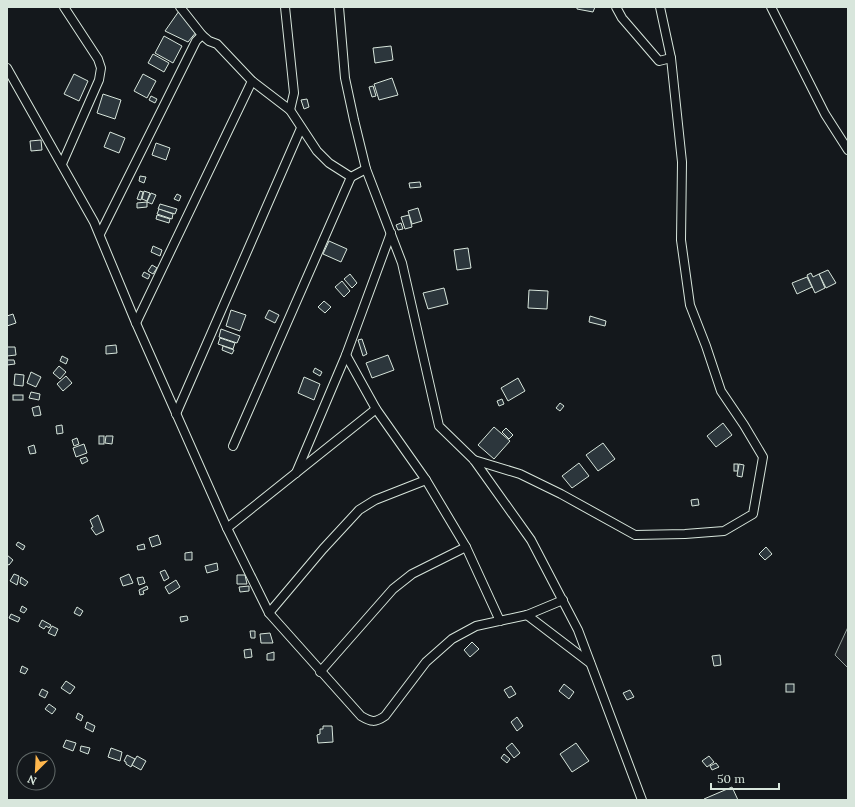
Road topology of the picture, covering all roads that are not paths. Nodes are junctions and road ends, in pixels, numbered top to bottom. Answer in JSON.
{"nodes":[{"id":1,"x":64,"y":7,"type":"edge"},
{"id":2,"x":180,"y":7,"type":"edge"},
{"id":3,"x":286,"y":7,"type":"edge"},
{"id":4,"x":339,"y":7,"type":"edge"},
{"id":5,"x":616,"y":7,"type":"edge"},
{"id":6,"x":660,"y":7,"type":"edge"},
{"id":7,"x":771,"y":7,"type":"edge"},
{"id":8,"x":202,"y":35,"type":"junction"},
{"id":9,"x":672,"y":58,"type":"junction"},
{"id":10,"x":7,"y":68,"type":"edge"},
{"id":11,"x":252,"y":81,"type":"junction"},
{"id":12,"x":290,"y":110,"type":"junction"},
{"id":13,"x":301,"y":128,"type":"junction"},
{"id":14,"x":848,"y":150,"type":"edge"},
{"id":15,"x":62,"y":164,"type":"junction"},
{"id":16,"x":366,"y":169,"type":"junction"},
{"id":17,"x":351,"y":177,"type":"junction"},
{"id":18,"x":391,"y":233,"type":"junction"},
{"id":19,"x":100,"y":234,"type":"junction"},
{"id":20,"x":136,"y":323,"type":"junction"},
{"id":21,"x":346,"y":355,"type":"junction"},
{"id":22,"x":376,"y":409,"type":"junction"},
{"id":23,"x":176,"y":414,"type":"junction"},
{"id":24,"x":233,"y":446,"type":"dead end"},
{"id":25,"x":474,"y":460,"type":"junction"},
{"id":26,"x":296,"y":473,"type":"junction"},
{"id":27,"x":426,"y":480,"type":"junction"},
{"id":28,"x":227,"y":528,"type":"junction"},
{"id":29,"x":466,"y":547,"type":"junction"},
{"id":30,"x":563,"y":600,"type":"junction"},
{"id":31,"x":269,"y":613,"type":"junction"},
{"id":32,"x":526,"y":615,"type":"junction"},
{"id":33,"x":500,"y":621,"type":"junction"},
{"id":34,"x":591,"y":663,"type":"junction"},
{"id":35,"x":320,"y":672,"type":"junction"},
{"id":36,"x":642,"y":800,"type":"edge"}],
"edges":[{"from":1,"to":15,"type":"street"},
{"from":2,"to":8,"type":"street"},
{"from":3,"to":12,"type":"street"},
{"from":4,"to":16,"type":"street"},
{"from":5,"to":9,"type":"street"},
{"from":6,"to":9,"type":"street"},
{"from":7,"to":14,"type":"street"},
{"from":8,"to":11,"type":"street"},
{"from":8,"to":19,"type":"street"},
{"from":9,"to":25,"type":"street"},
{"from":10,"to":15,"type":"street"},
{"from":11,"to":12,"type":"street"},
{"from":11,"to":20,"type":"street"},
{"from":12,"to":13,"type":"street"},
{"from":13,"to":17,"type":"street"},
{"from":13,"to":23,"type":"street"},
{"from":15,"to":19,"type":"street"},
{"from":16,"to":17,"type":"street"},
{"from":16,"to":18,"type":"street"},
{"from":17,"to":24,"type":"street"},
{"from":18,"to":21,"type":"street"},
{"from":18,"to":25,"type":"street"},
{"from":19,"to":20,"type":"street"},
{"from":20,"to":23,"type":"street"},
{"from":21,"to":22,"type":"street"},
{"from":21,"to":26,"type":"street"},
{"from":22,"to":26,"type":"street"},
{"from":22,"to":27,"type":"street"},
{"from":23,"to":28,"type":"street"},
{"from":25,"to":30,"type":"street"},
{"from":26,"to":28,"type":"street"},
{"from":27,"to":29,"type":"street"},
{"from":27,"to":31,"type":"street"},
{"from":28,"to":31,"type":"street"},
{"from":29,"to":33,"type":"street"},
{"from":29,"to":35,"type":"street"},
{"from":30,"to":32,"type":"street"},
{"from":30,"to":34,"type":"street"},
{"from":31,"to":35,"type":"street"},
{"from":32,"to":33,"type":"street"},
{"from":32,"to":34,"type":"street"},
{"from":33,"to":35,"type":"street"},
{"from":34,"to":36,"type":"street"}]}
